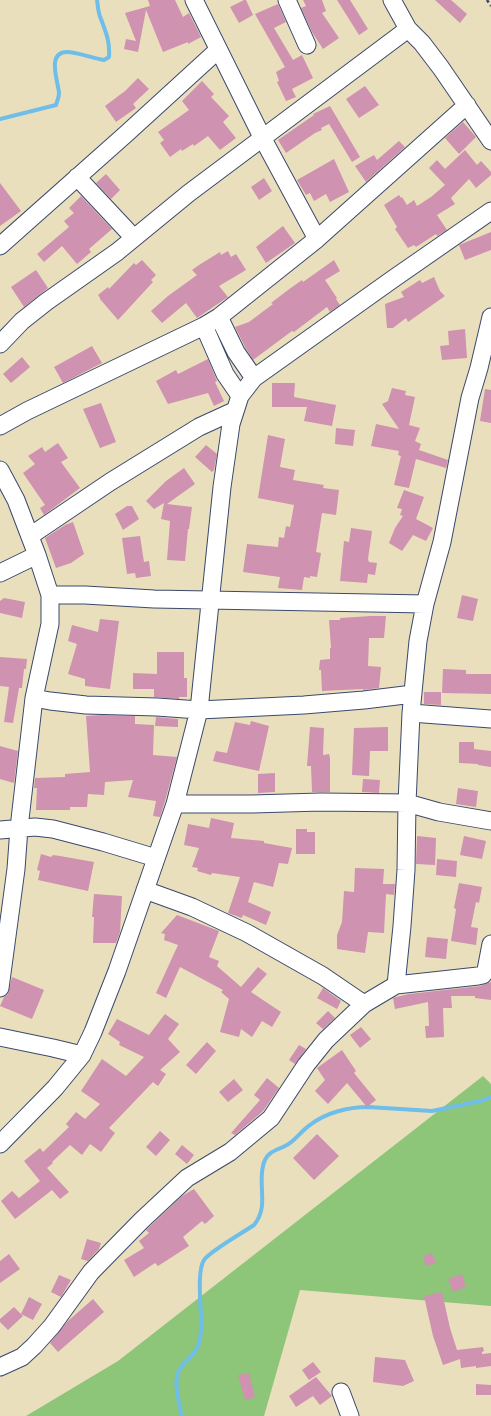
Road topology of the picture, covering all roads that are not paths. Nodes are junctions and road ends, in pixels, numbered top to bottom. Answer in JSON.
{"nodes":[{"id":1,"x":194,"y":0,"type":"edge"},
{"id":2,"x":287,"y":0,"type":"edge"},
{"id":3,"x":392,"y":0,"type":"edge"},
{"id":4,"x":408,"y":29,"type":"junction"},
{"id":5,"x":307,"y":45,"type":"dead end"},
{"id":6,"x":218,"y":50,"type":"junction"},
{"id":7,"x":467,"y":105,"type":"junction"},
{"id":8,"x":263,"y":139,"type":"junction"},
{"id":9,"x":491,"y":141,"type":"edge"},
{"id":10,"x":77,"y":177,"type":"junction"},
{"id":11,"x":491,"y":211,"type":"edge"},
{"id":12,"x":134,"y":238,"type":"junction"},
{"id":13,"x":318,"y":239,"type":"junction"},
{"id":14,"x":0,"y":246,"type":"edge"},
{"id":15,"x":219,"y":317,"type":"junction"},
{"id":16,"x":491,"y":317,"type":"edge"},
{"id":17,"x":204,"y":326,"type":"junction"},
{"id":18,"x":0,"y":344,"type":"edge"},
{"id":19,"x":485,"y":370,"type":"edge"},
{"id":20,"x":254,"y":378,"type":"junction"},
{"id":21,"x":237,"y":403,"type":"junction"},
{"id":22,"x":0,"y":426,"type":"edge"},
{"id":23,"x":0,"y":470,"type":"edge"},
{"id":24,"x":30,"y":536,"type":"junction"},
{"id":25,"x":37,"y":555,"type":"junction"},
{"id":26,"x":0,"y":572,"type":"edge"},
{"id":27,"x":50,"y":595,"type":"junction"},
{"id":28,"x":210,"y":599,"type":"junction"},
{"id":29,"x":425,"y":604,"type":"junction"},
{"id":30,"x":413,"y":694,"type":"junction"},
{"id":31,"x":34,"y":698,"type":"junction"},
{"id":32,"x":199,"y":710,"type":"junction"},
{"id":33,"x":411,"y":713,"type":"junction"},
{"id":34,"x":491,"y":719,"type":"edge"},
{"id":35,"x":407,"y":803,"type":"junction"},
{"id":36,"x":175,"y":804,"type":"junction"},
{"id":37,"x":491,"y":821,"type":"edge"},
{"id":38,"x":19,"y":828,"type":"junction"},
{"id":39,"x":0,"y":830,"type":"edge"},
{"id":40,"x":156,"y":858,"type":"junction"},
{"id":41,"x":145,"y":890,"type":"junction"},
{"id":42,"x":491,"y":944,"type":"edge"},
{"id":43,"x":396,"y":984,"type":"junction"},
{"id":44,"x":0,"y":988,"type":"edge"},
{"id":45,"x":364,"y":1004,"type":"junction"},
{"id":46,"x":0,"y":1037,"type":"edge"},
{"id":47,"x":82,"y":1055,"type":"junction"},
{"id":48,"x":0,"y":1144,"type":"edge"},
{"id":49,"x":0,"y":1367,"type":"edge"},
{"id":50,"x":341,"y":1392,"type":"dead end"},
{"id":51,"x":350,"y":1416,"type":"edge"}],
"edges":[{"from":1,"to":6,"type":"street"},
{"from":2,"to":5,"type":"street"},
{"from":3,"to":4,"type":"street"},
{"from":4,"to":7,"type":"street"},
{"from":4,"to":8,"type":"street"},
{"from":6,"to":8,"type":"street"},
{"from":6,"to":10,"type":"street"},
{"from":7,"to":9,"type":"street"},
{"from":7,"to":13,"type":"street"},
{"from":8,"to":12,"type":"street"},
{"from":8,"to":13,"type":"street"},
{"from":10,"to":12,"type":"street"},
{"from":10,"to":14,"type":"street"},
{"from":11,"to":20,"type":"street"},
{"from":12,"to":18,"type":"street"},
{"from":13,"to":15,"type":"street"},
{"from":15,"to":17,"type":"street"},
{"from":15,"to":20,"type":"street"},
{"from":16,"to":19,"type":"street"},
{"from":17,"to":21,"type":"street"},
{"from":17,"to":22,"type":"street"},
{"from":19,"to":29,"type":"street"},
{"from":20,"to":21,"type":"street"},
{"from":21,"to":24,"type":"street"},
{"from":21,"to":28,"type":"street"},
{"from":23,"to":24,"type":"street"},
{"from":24,"to":25,"type":"street"},
{"from":25,"to":26,"type":"street"},
{"from":25,"to":27,"type":"street"},
{"from":27,"to":28,"type":"street"},
{"from":27,"to":31,"type":"street"},
{"from":28,"to":29,"type":"street"},
{"from":28,"to":32,"type":"street"},
{"from":29,"to":30,"type":"street"},
{"from":30,"to":32,"type":"street"},
{"from":30,"to":33,"type":"street"},
{"from":31,"to":32,"type":"street"},
{"from":31,"to":38,"type":"street"},
{"from":32,"to":36,"type":"street"},
{"from":33,"to":34,"type":"street"},
{"from":33,"to":35,"type":"street"},
{"from":35,"to":36,"type":"street"},
{"from":35,"to":37,"type":"street"},
{"from":35,"to":43,"type":"street"},
{"from":36,"to":40,"type":"street"},
{"from":38,"to":39,"type":"street"},
{"from":38,"to":40,"type":"street"},
{"from":38,"to":44,"type":"street"},
{"from":40,"to":41,"type":"street"},
{"from":41,"to":45,"type":"street"},
{"from":41,"to":47,"type":"street"},
{"from":42,"to":43,"type":"street"},
{"from":43,"to":45,"type":"street"},
{"from":45,"to":49,"type":"street"},
{"from":46,"to":47,"type":"street"},
{"from":47,"to":48,"type":"street"},
{"from":50,"to":51,"type":"street"}]}
